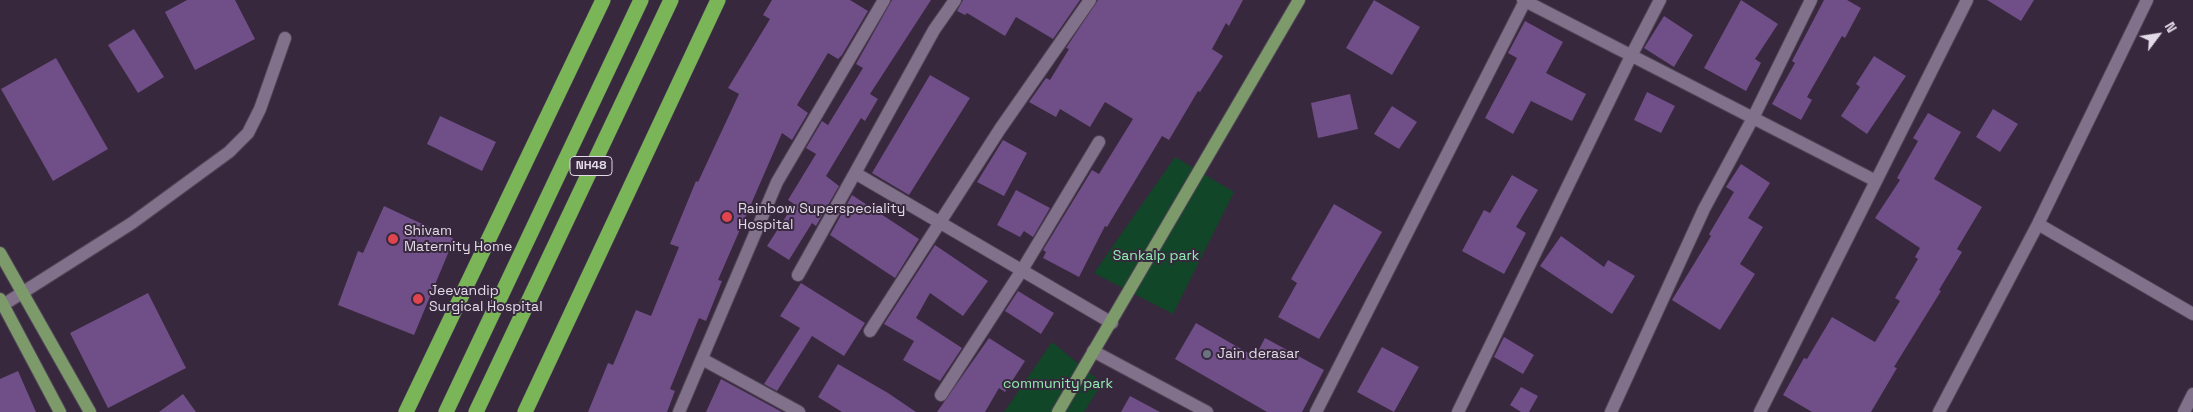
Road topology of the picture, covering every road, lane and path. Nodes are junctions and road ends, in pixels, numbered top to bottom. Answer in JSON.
{"nodes":[{"id":1,"x":604,"y":0,"type":"edge"},
{"id":2,"x":641,"y":0,"type":"edge"},
{"id":3,"x":671,"y":0,"type":"edge"},
{"id":4,"x":718,"y":0,"type":"edge"},
{"id":5,"x":884,"y":0,"type":"edge"},
{"id":6,"x":955,"y":0,"type":"edge"},
{"id":7,"x":1090,"y":0,"type":"edge"},
{"id":8,"x":1300,"y":0,"type":"edge"},
{"id":9,"x":1660,"y":0,"type":"edge"},
{"id":10,"x":1811,"y":0,"type":"edge"},
{"id":11,"x":1967,"y":0,"type":"edge"},
{"id":12,"x":2147,"y":0,"type":"edge"},
{"id":13,"x":1524,"y":1,"type":"edge"},
{"id":14,"x":285,"y":38,"type":"dead end"},
{"id":15,"x":1631,"y":56,"type":"junction"},
{"id":16,"x":1753,"y":118,"type":"junction"},
{"id":17,"x":1099,"y":142,"type":"dead end"},
{"id":18,"x":854,"y":173,"type":"junction"},
{"id":19,"x":1876,"y":181,"type":"junction"},
{"id":20,"x":940,"y":223,"type":"junction"},
{"id":21,"x":2038,"y":224,"type":"junction"},
{"id":22,"x":0,"y":253,"type":"edge"},
{"id":23,"x":1022,"y":270,"type":"junction"},
{"id":24,"x":798,"y":275,"type":"dead end"},
{"id":25,"x":24,"y":293,"type":"junction"},
{"id":26,"x":2,"y":302,"type":"edge"},
{"id":27,"x":2193,"y":314,"type":"edge"},
{"id":28,"x":1112,"y":323,"type":"junction"},
{"id":29,"x":870,"y":331,"type":"dead end"},
{"id":30,"x":1093,"y":351,"type":"junction"},
{"id":31,"x":702,"y":359,"type":"junction"},
{"id":32,"x":2193,"y":394,"type":"edge"},
{"id":33,"x":941,"y":395,"type":"dead end"},
{"id":34,"x":60,"y":412,"type":"edge"},
{"id":35,"x":90,"y":412,"type":"edge"},
{"id":36,"x":406,"y":412,"type":"edge"},
{"id":37,"x":446,"y":412,"type":"edge"},
{"id":38,"x":476,"y":412,"type":"edge"},
{"id":39,"x":525,"y":412,"type":"edge"},
{"id":40,"x":679,"y":412,"type":"edge"},
{"id":41,"x":799,"y":412,"type":"edge"},
{"id":42,"x":1058,"y":412,"type":"edge"},
{"id":43,"x":1207,"y":412,"type":"edge"},
{"id":44,"x":1316,"y":412,"type":"edge"},
{"id":45,"x":1458,"y":412,"type":"edge"},
{"id":46,"x":1611,"y":412,"type":"edge"},
{"id":47,"x":1760,"y":412,"type":"edge"},
{"id":48,"x":1939,"y":412,"type":"edge"},
{"id":49,"x":2184,"y":412,"type":"edge"}],
"edges":[{"from":1,"to":36,"type":"highway"},
{"from":2,"to":37,"type":"highway","number":"NH48"},
{"from":3,"to":38,"type":"highway","number":"NH48"},
{"from":4,"to":39,"type":"highway"},
{"from":5,"to":31,"type":"street"},
{"from":6,"to":18,"type":"street"},
{"from":7,"to":20,"type":"street"},
{"from":8,"to":28,"type":"main road"},
{"from":9,"to":15,"type":"street"},
{"from":10,"to":16,"type":"street"},
{"from":11,"to":19,"type":"street"},
{"from":12,"to":21,"type":"street"},
{"from":13,"to":15,"type":"street"},
{"from":13,"to":44,"type":"street"},
{"from":14,"to":25,"type":"street"},
{"from":15,"to":16,"type":"street"},
{"from":15,"to":45,"type":"street"},
{"from":16,"to":19,"type":"street"},
{"from":16,"to":46,"type":"street"},
{"from":17,"to":23,"type":"street"},
{"from":18,"to":20,"type":"street"},
{"from":18,"to":24,"type":"street"},
{"from":19,"to":47,"type":"street"},
{"from":20,"to":23,"type":"street"},
{"from":20,"to":29,"type":"street"},
{"from":21,"to":27,"type":"street"},
{"from":21,"to":48,"type":"street"},
{"from":22,"to":25,"type":"main road"},
{"from":23,"to":28,"type":"street"},
{"from":23,"to":33,"type":"street"},
{"from":25,"to":26,"type":"street"},
{"from":25,"to":35,"type":"main road"},
{"from":26,"to":34,"type":"main road"},
{"from":28,"to":30,"type":"main road"},
{"from":30,"to":42,"type":"main road"},
{"from":30,"to":43,"type":"street"},
{"from":31,"to":40,"type":"street"},
{"from":31,"to":41,"type":"street"},
{"from":32,"to":49,"type":"street"}]}
